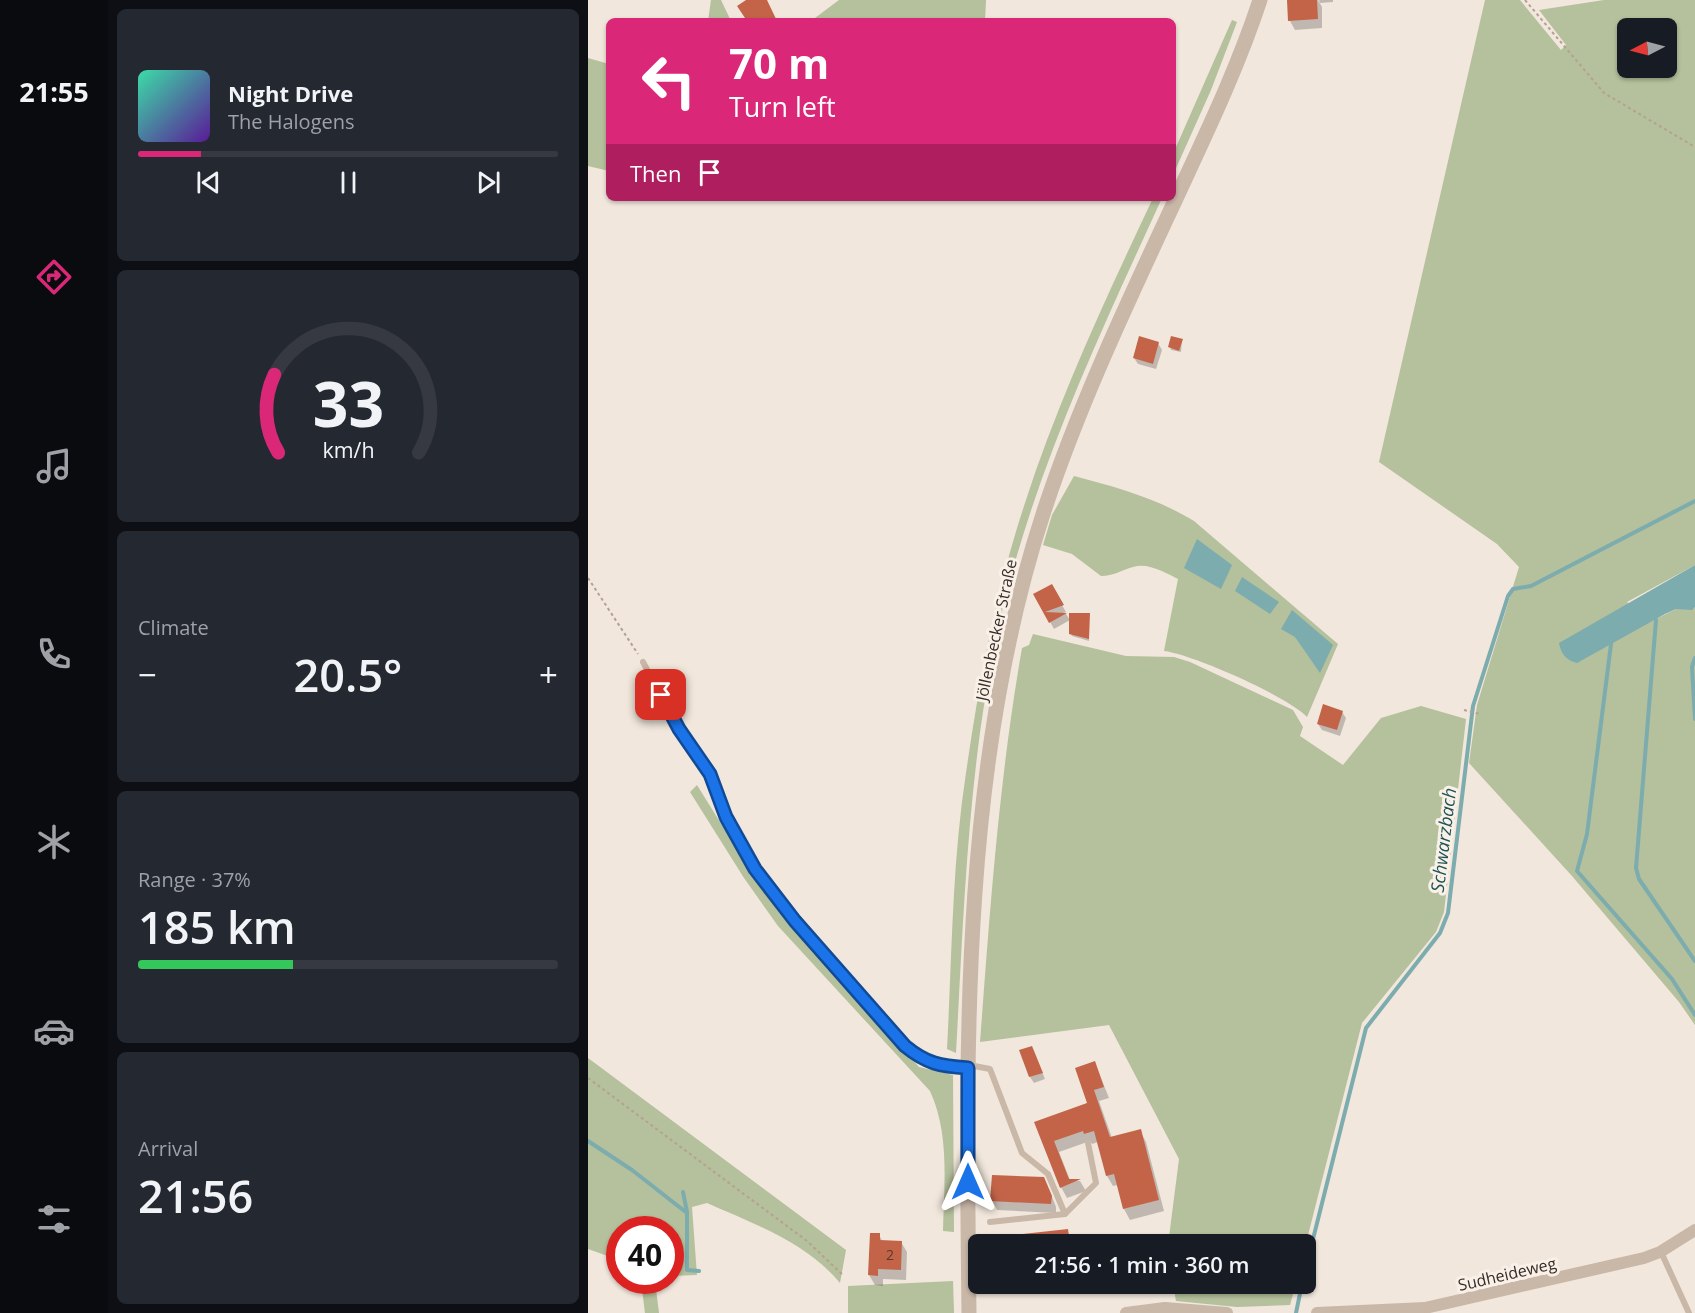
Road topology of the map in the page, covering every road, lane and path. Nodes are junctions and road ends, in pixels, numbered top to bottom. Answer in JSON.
{"nodes":[{"id":1,"x":1260,"y":0,"type":"edge"},
{"id":2,"x":1525,"y":0,"type":"edge"},
{"id":3,"x":1695,"y":147,"type":"edge"},
{"id":4,"x":1176,"y":199,"type":"edge"},
{"id":5,"x":1175,"y":201,"type":"edge"},
{"id":6,"x":588,"y":578,"type":"edge"},
{"id":7,"x":643,"y":662,"type":"joint"},
{"id":8,"x":1464,"y":710,"type":"dead end"},
{"id":9,"x":1480,"y":714,"type":"dead end"},
{"id":10,"x":968,"y":1066,"type":"junction"},
{"id":11,"x":588,"y":1078,"type":"edge"},
{"id":12,"x":1088,"y":1143,"type":"dead end"},
{"id":13,"x":1065,"y":1214,"type":"junction"},
{"id":14,"x":990,"y":1221,"type":"dead end"},
{"id":15,"x":1695,"y":1230,"type":"edge"},
{"id":16,"x":1660,"y":1252,"type":"junction"},
{"id":17,"x":844,"y":1276,"type":"dead end"},
{"id":18,"x":1144,"y":1312,"type":"edge"},
{"id":19,"x":969,"y":1313,"type":"edge"},
{"id":20,"x":1126,"y":1313,"type":"edge"},
{"id":21,"x":1227,"y":1313,"type":"edge"},
{"id":22,"x":1317,"y":1313,"type":"edge"},
{"id":23,"x":1689,"y":1313,"type":"edge"}],
"edges":[{"from":1,"to":4,"type":"street","name":"Jöllenbecker Straße"},
{"from":2,"to":3,"type":"path"},
{"from":5,"to":10,"type":"street","name":"Jöllenbecker Straße"},
{"from":6,"to":7,"type":"path"},
{"from":7,"to":10,"type":"lane"},
{"from":8,"to":9,"type":"path"},
{"from":10,"to":13,"type":"lane"},
{"from":10,"to":19,"type":"street","name":"Jöllenbecker Straße"},
{"from":11,"to":17,"type":"path"},
{"from":12,"to":13,"type":"lane"},
{"from":13,"to":14,"type":"lane"},
{"from":15,"to":16,"type":"street","name":"Sudheideweg"},
{"from":16,"to":22,"type":"street","name":"Sudheideweg"},
{"from":16,"to":23,"type":"lane"},
{"from":18,"to":20,"type":"street"},
{"from":18,"to":21,"type":"street"}]}
